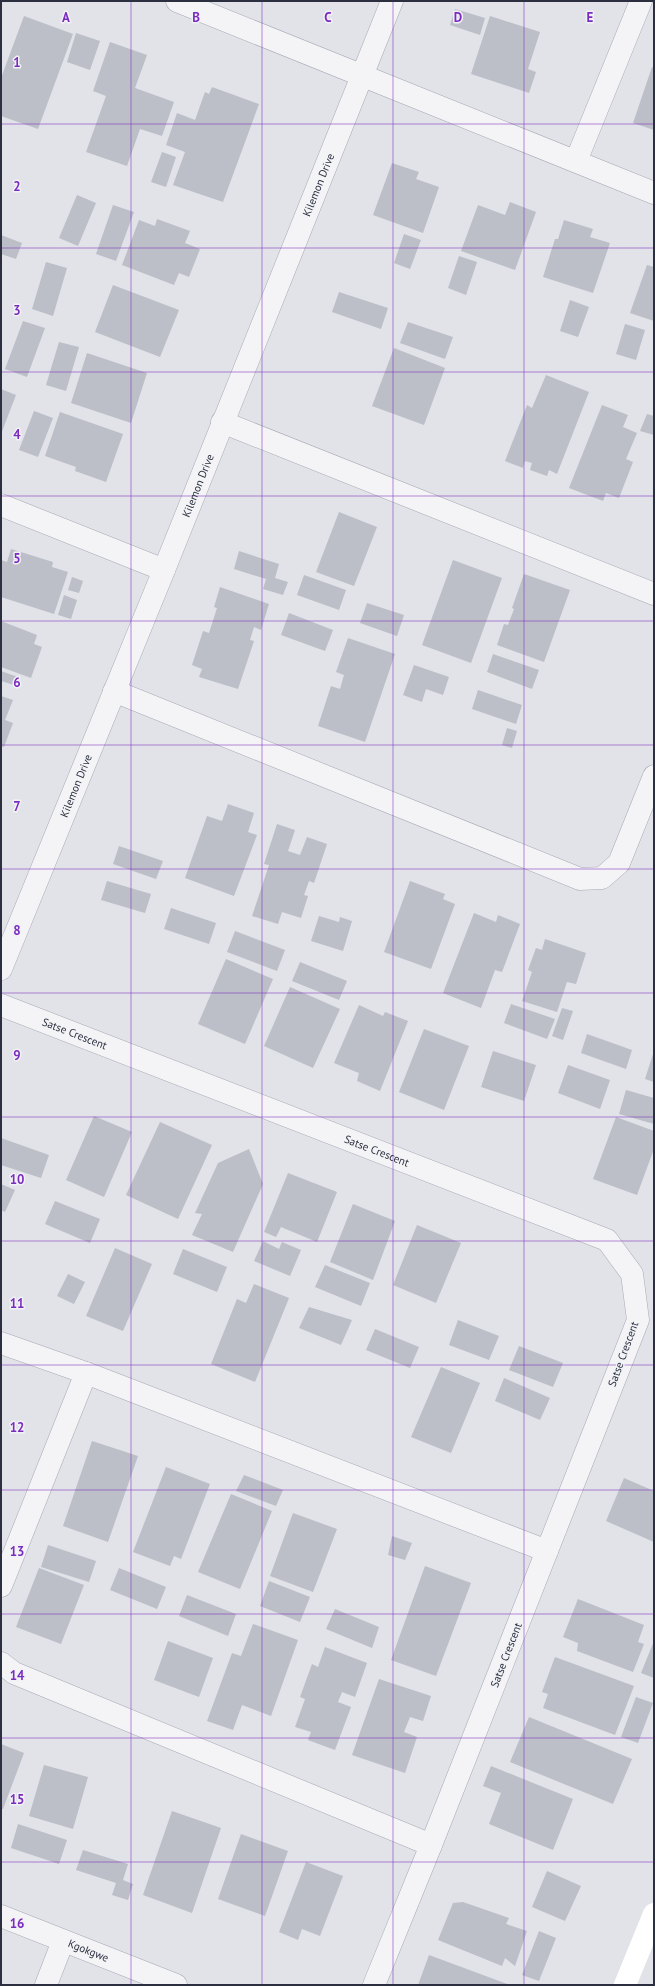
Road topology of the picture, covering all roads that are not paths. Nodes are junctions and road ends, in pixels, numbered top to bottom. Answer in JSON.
{"nodes":[{"id":1,"x":177,"y":1,"type":"edge"},
{"id":2,"x":392,"y":1,"type":"edge"},
{"id":3,"x":641,"y":1,"type":"edge"},
{"id":4,"x":363,"y":74,"type":"junction"},
{"id":5,"x":576,"y":161,"type":"junction"},
{"id":6,"x":654,"y":192,"type":"edge"},
{"id":7,"x":222,"y":422,"type":"junction"},
{"id":8,"x":1,"y":505,"type":"edge"},
{"id":9,"x":164,"y":570,"type":"junction"},
{"id":10,"x":654,"y":594,"type":"edge"},
{"id":11,"x":114,"y":691,"type":"junction"},
{"id":12,"x":654,"y":776,"type":"edge"},
{"id":13,"x":1,"y":969,"type":"edge"},
{"id":14,"x":1,"y":1004,"type":"edge"},
{"id":15,"x":1,"y":1343,"type":"edge"},
{"id":16,"x":86,"y":1373,"type":"junction"},
{"id":17,"x":547,"y":1551,"type":"junction"},
{"id":18,"x":1,"y":1586,"type":"edge"},
{"id":19,"x":1,"y":1663,"type":"edge"},
{"id":20,"x":431,"y":1845,"type":"junction"},
{"id":21,"x":654,"y":1914,"type":"edge"},
{"id":22,"x":1,"y":1916,"type":"edge"},
{"id":23,"x":63,"y":1941,"type":"junction"},
{"id":24,"x":46,"y":1985,"type":"edge"},
{"id":25,"x":176,"y":1985,"type":"edge"},
{"id":26,"x":374,"y":1985,"type":"edge"},
{"id":27,"x":625,"y":1985,"type":"edge"}],
"edges":[{"from":1,"to":4,"type":"street"},
{"from":2,"to":4,"type":"street","name":"Kilemon Drive"},
{"from":3,"to":5,"type":"street"},
{"from":4,"to":5,"type":"street"},
{"from":4,"to":7,"type":"street","name":"Kilemon Drive"},
{"from":5,"to":6,"type":"street"},
{"from":7,"to":9,"type":"street","name":"Kilemon Drive"},
{"from":7,"to":10,"type":"street"},
{"from":8,"to":9,"type":"street"},
{"from":9,"to":11,"type":"street","name":"Kilemon Drive"},
{"from":11,"to":12,"type":"street"},
{"from":11,"to":13,"type":"street","name":"Kilemon Drive"},
{"from":14,"to":17,"type":"street","name":"Satse Crescent"},
{"from":15,"to":16,"type":"street"},
{"from":16,"to":17,"type":"street"},
{"from":16,"to":18,"type":"street"},
{"from":17,"to":20,"type":"street","name":"Satse Crescent"},
{"from":19,"to":20,"type":"street"},
{"from":20,"to":26,"type":"street","name":"Satse Crescent"},
{"from":21,"to":27,"type":"street"},
{"from":22,"to":23,"type":"street","name":"Kgokgwe"},
{"from":23,"to":24,"type":"street"},
{"from":23,"to":25,"type":"street","name":"Kgokgwe"}]}
